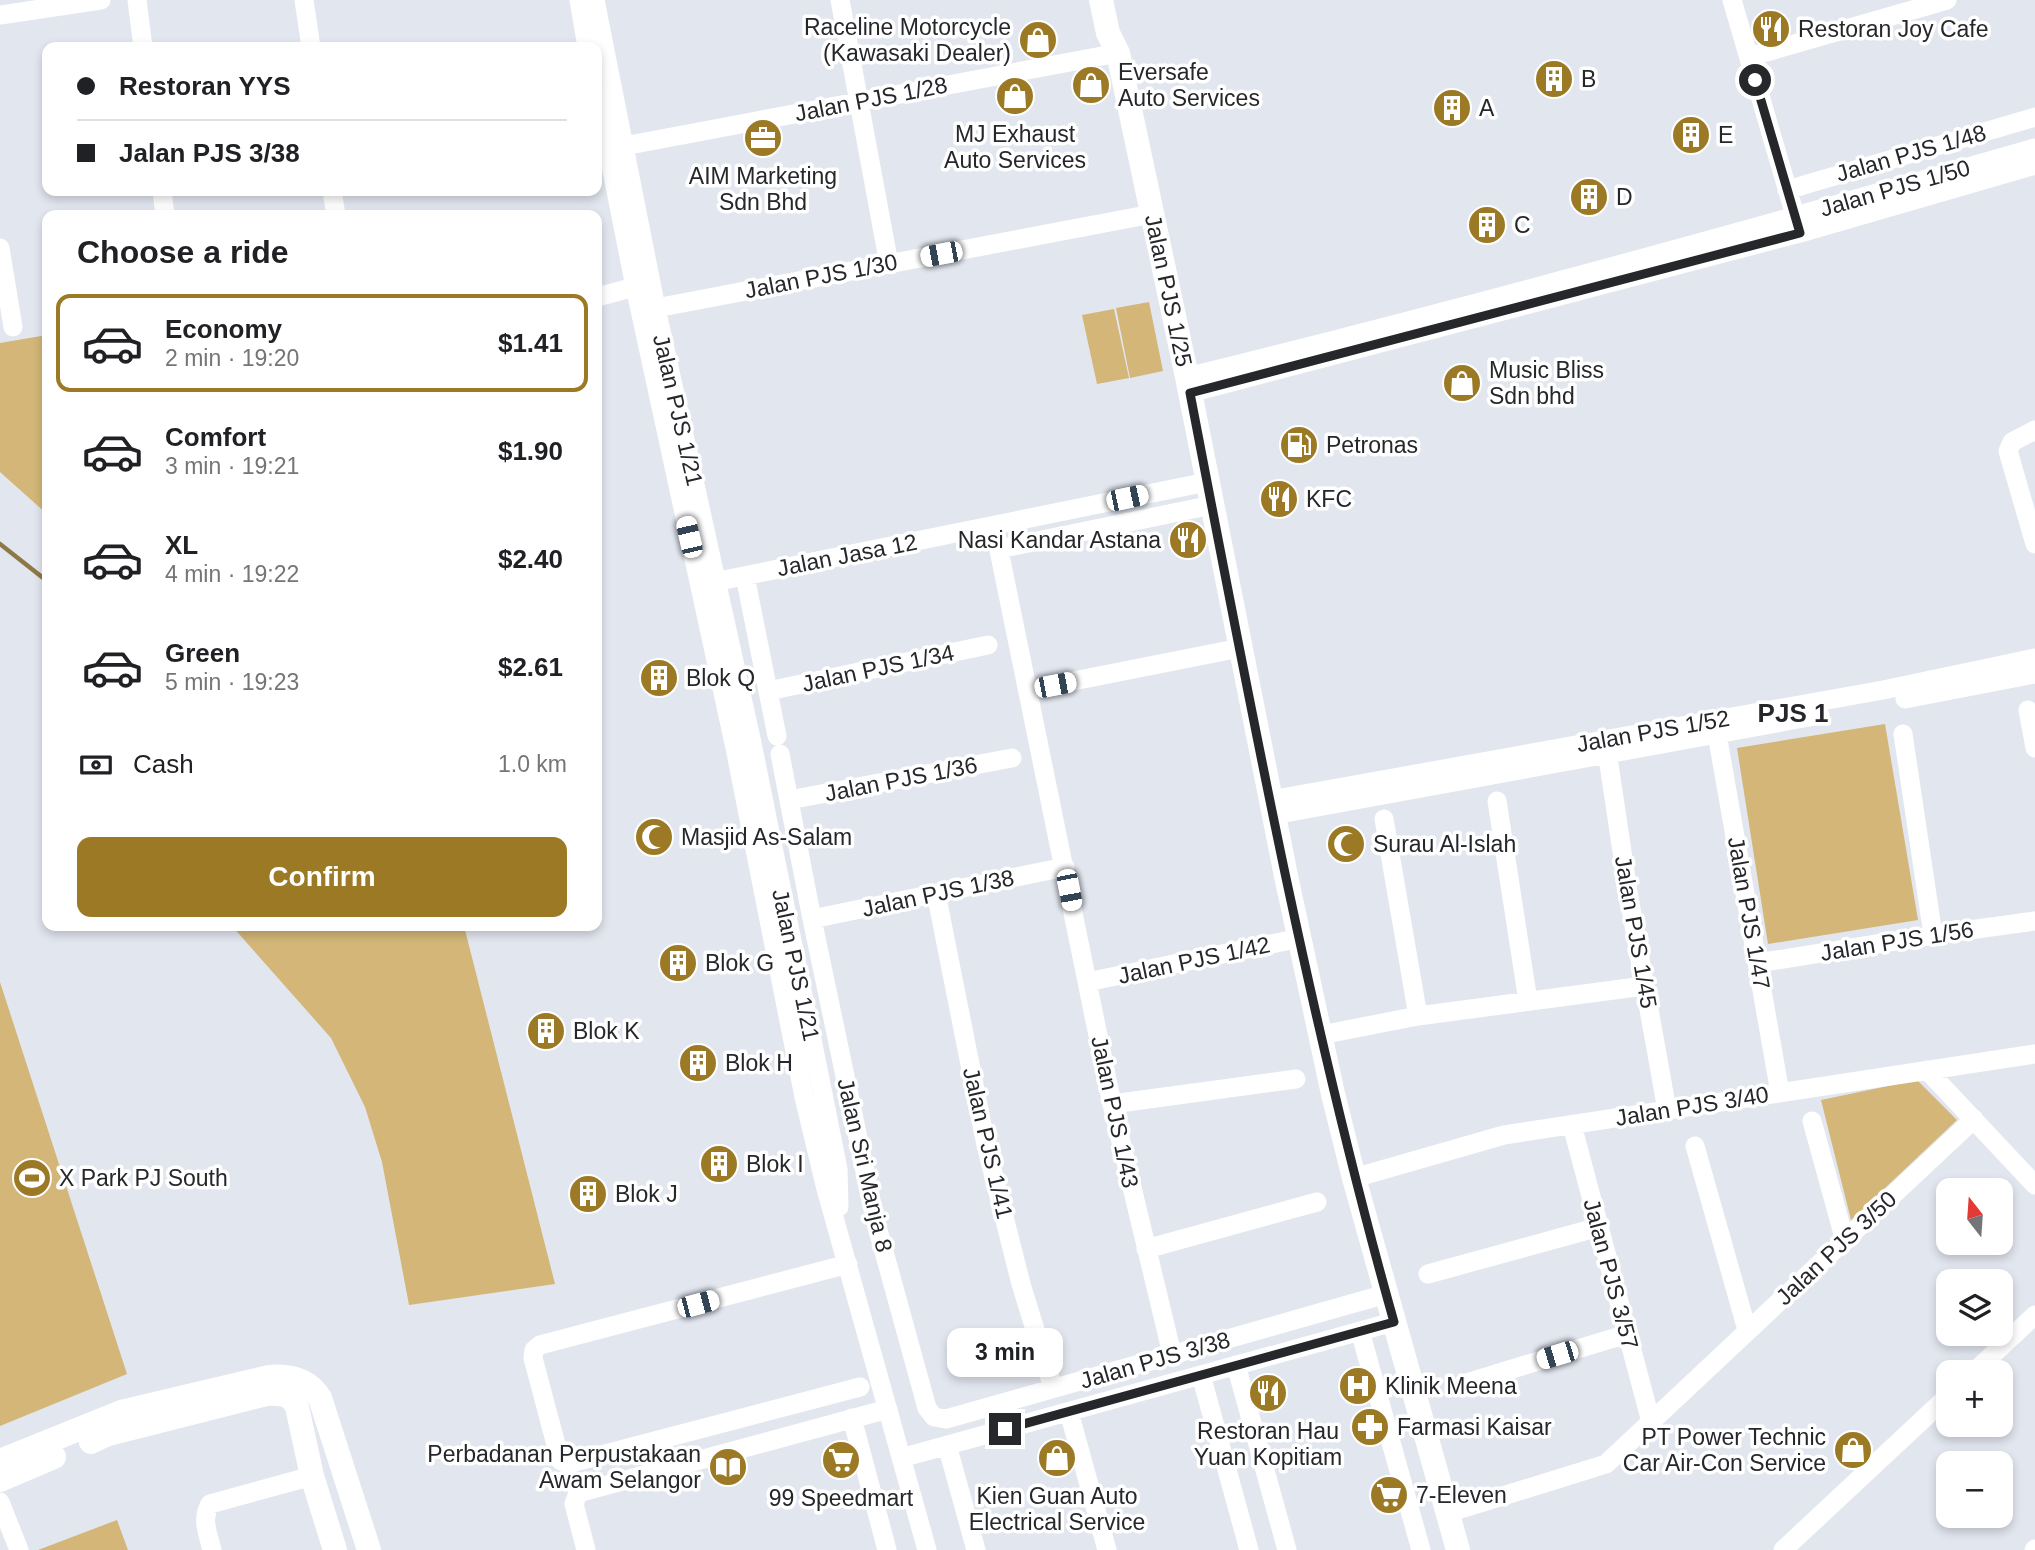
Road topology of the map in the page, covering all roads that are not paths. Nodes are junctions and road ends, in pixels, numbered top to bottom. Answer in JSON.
{"nodes":[{"id":1,"x":101,"y":0,"type":"edge"},
{"id":2,"x":137,"y":0,"type":"edge"},
{"id":3,"x":304,"y":0,"type":"edge"},
{"id":4,"x":579,"y":0,"type":"edge"},
{"id":5,"x":596,"y":0,"type":"edge"},
{"id":6,"x":839,"y":0,"type":"edge"},
{"id":7,"x":1101,"y":0,"type":"edge"},
{"id":8,"x":1118,"y":0,"type":"edge"},
{"id":9,"x":1732,"y":0,"type":"edge"},
{"id":10,"x":1947,"y":0,"type":"edge"},
{"id":11,"x":1884,"y":9,"type":"edge"},
{"id":12,"x":0,"y":15,"type":"edge"},
{"id":13,"x":142,"y":42,"type":"edge"},
{"id":14,"x":310,"y":42,"type":"edge"},
{"id":15,"x":586,"y":42,"type":"edge"},
{"id":16,"x":1118,"y":53,"type":"junction"},
{"id":17,"x":1749,"y":57,"type":"junction"},
{"id":18,"x":859,"y":101,"type":"junction"},
{"id":19,"x":602,"y":116,"type":"edge"},
{"id":20,"x":2035,"y":117,"type":"edge"},
{"id":21,"x":624,"y":146,"type":"junction"},
{"id":22,"x":2035,"y":148,"type":"edge"},
{"id":23,"x":2035,"y":165,"type":"edge"},
{"id":24,"x":1787,"y":190,"type":"junction"},
{"id":25,"x":1152,"y":214,"type":"junction"},
{"id":26,"x":1798,"y":225,"type":"junction"},
{"id":27,"x":0,"y":248,"type":"edge"},
{"id":28,"x":889,"y":264,"type":"junction"},
{"id":29,"x":643,"y":285,"type":"junction"},
{"id":30,"x":605,"y":295,"type":"edge"},
{"id":31,"x":656,"y":308,"type":"junction"},
{"id":32,"x":12,"y":327,"type":"dead end"},
{"id":33,"x":1188,"y":385,"type":"junction"},
{"id":34,"x":2035,"y":430,"type":"edge"},
{"id":35,"x":1209,"y":494,"type":"junction"},
{"id":36,"x":994,"y":526,"type":"junction"},
{"id":37,"x":2035,"y":544,"type":"edge"},
{"id":38,"x":999,"y":549,"type":"junction"},
{"id":39,"x":745,"y":576,"type":"junction"},
{"id":40,"x":708,"y":584,"type":"junction"},
{"id":41,"x":988,"y":645,"type":"dead end"},
{"id":42,"x":1240,"y":648,"type":"junction"},
{"id":43,"x":2034,"y":666,"type":"edge"},
{"id":44,"x":1028,"y":690,"type":"junction"},
{"id":45,"x":768,"y":691,"type":"junction"},
{"id":46,"x":2028,"y":710,"type":"dead end"},
{"id":47,"x":1717,"y":734,"type":"junction"},
{"id":48,"x":1903,"y":734,"type":"dead end"},
{"id":49,"x":1631,"y":743,"type":"junction"},
{"id":50,"x":1607,"y":747,"type":"junction"},
{"id":51,"x":2035,"y":748,"type":"edge"},
{"id":52,"x":1012,"y":758,"type":"dead end"},
{"id":53,"x":789,"y":800,"type":"junction"},
{"id":54,"x":1497,"y":801,"type":"dead end"},
{"id":55,"x":1272,"y":808,"type":"junction"},
{"id":56,"x":1384,"y":819,"type":"dead end"},
{"id":57,"x":1065,"y":867,"type":"junction"},
{"id":58,"x":936,"y":894,"type":"junction"},
{"id":59,"x":812,"y":919,"type":"junction"},
{"id":60,"x":2035,"y":921,"type":"edge"},
{"id":61,"x":1933,"y":935,"type":"junction"},
{"id":62,"x":1300,"y":939,"type":"junction"},
{"id":63,"x":1759,"y":963,"type":"junction"},
{"id":64,"x":1087,"y":982,"type":"junction"},
{"id":65,"x":1644,"y":986,"type":"junction"},
{"id":66,"x":1528,"y":1000,"type":"junction"},
{"id":67,"x":1418,"y":1016,"type":"junction"},
{"id":68,"x":1321,"y":1034,"type":"junction"},
{"id":69,"x":2035,"y":1054,"type":"edge"},
{"id":70,"x":1927,"y":1070,"type":"junction"},
{"id":71,"x":1296,"y":1079,"type":"dead end"},
{"id":72,"x":1780,"y":1093,"type":"junction"},
{"id":73,"x":1111,"y":1104,"type":"junction"},
{"id":74,"x":1667,"y":1110,"type":"junction"},
{"id":75,"x":1974,"y":1119,"type":"junction"},
{"id":76,"x":1812,"y":1121,"type":"dead end"},
{"id":77,"x":1572,"y":1125,"type":"junction"},
{"id":78,"x":1695,"y":1146,"type":"dead end"},
{"id":79,"x":1354,"y":1178,"type":"junction"},
{"id":80,"x":2035,"y":1185,"type":"edge"},
{"id":81,"x":1317,"y":1202,"type":"dead end"},
{"id":82,"x":1599,"y":1227,"type":"junction"},
{"id":83,"x":1844,"y":1241,"type":"junction"},
{"id":84,"x":1146,"y":1249,"type":"junction"},
{"id":85,"x":848,"y":1264,"type":"junction"},
{"id":86,"x":1428,"y":1274,"type":"dead end"},
{"id":87,"x":1386,"y":1294,"type":"junction"},
{"id":88,"x":2035,"y":1315,"type":"edge"},
{"id":89,"x":1394,"y":1322,"type":"junction"},
{"id":90,"x":1747,"y":1330,"type":"junction"},
{"id":91,"x":1360,"y":1331,"type":"junction"},
{"id":92,"x":1627,"y":1334,"type":"junction"},
{"id":93,"x":1172,"y":1354,"type":"junction"},
{"id":94,"x":1987,"y":1360,"type":"edge"},
{"id":95,"x":1236,"y":1366,"type":"junction"},
{"id":96,"x":1201,"y":1375,"type":"junction"},
{"id":97,"x":1463,"y":1384,"type":"dead end"},
{"id":98,"x":860,"y":1387,"type":"dead end"},
{"id":99,"x":1053,"y":1388,"type":"junction"},
{"id":100,"x":298,"y":1390,"type":"junction"},
{"id":101,"x":251,"y":1398,"type":"junction"},
{"id":102,"x":1936,"y":1407,"type":"edge"},
{"id":103,"x":927,"y":1408,"type":"joint"},
{"id":104,"x":888,"y":1409,"type":"junction"},
{"id":105,"x":1069,"y":1412,"type":"junction"},
{"id":106,"x":852,"y":1419,"type":"junction"},
{"id":107,"x":1651,"y":1422,"type":"junction"},
{"id":108,"x":947,"y":1445,"type":"junction"},
{"id":109,"x":901,"y":1458,"type":"junction"},
{"id":110,"x":0,"y":1461,"type":"edge"},
{"id":111,"x":312,"y":1476,"type":"junction"},
{"id":112,"x":0,"y":1480,"type":"edge"},
{"id":113,"x":0,"y":1503,"type":"edge"},
{"id":114,"x":1448,"y":1513,"type":"junction"},
{"id":115,"x":19,"y":1550,"type":"edge"},
{"id":116,"x":212,"y":1550,"type":"edge"},
{"id":117,"x":335,"y":1550,"type":"edge"},
{"id":118,"x":369,"y":1550,"type":"edge"},
{"id":119,"x":586,"y":1550,"type":"edge"},
{"id":120,"x":887,"y":1550,"type":"edge"},
{"id":121,"x":926,"y":1550,"type":"edge"},
{"id":122,"x":976,"y":1550,"type":"edge"},
{"id":123,"x":1107,"y":1550,"type":"edge"},
{"id":124,"x":1249,"y":1550,"type":"edge"},
{"id":125,"x":1287,"y":1550,"type":"edge"},
{"id":126,"x":1421,"y":1550,"type":"edge"},
{"id":127,"x":1458,"y":1550,"type":"edge"},
{"id":128,"x":1783,"y":1550,"type":"edge"}],
"edges":[{"from":1,"to":12,"type":"street"},
{"from":2,"to":13,"type":"street"},
{"from":3,"to":14,"type":"street"},
{"from":4,"to":15,"type":"street"},
{"from":5,"to":21,"type":"street","name":"Jalan PJS 1/21"},
{"from":6,"to":18,"type":"street"},
{"from":7,"to":16,"type":"main road","name":"Jalan PJS 1/25"},
{"from":8,"to":16,"type":"main road","name":"Jalan PJS 1/25"},
{"from":9,"to":17,"type":"street"},
{"from":10,"to":11,"type":"street"},
{"from":11,"to":17,"type":"street"},
{"from":16,"to":18,"type":"street","name":"Jalan PJS 1/28"},
{"from":16,"to":25,"type":"main road","name":"Jalan PJS 1/25"},
{"from":17,"to":24,"type":"street"},
{"from":18,"to":21,"type":"street","name":"Jalan PJS 1/28"},
{"from":18,"to":28,"type":"street"},
{"from":19,"to":29,"type":"street","name":"Jalan PJS 1/21"},
{"from":20,"to":24,"type":"street","name":"Jalan PJS 1/48"},
{"from":21,"to":29,"type":"street","name":"Jalan PJS 1/21"},
{"from":22,"to":26,"type":"street","name":"Jalan PJS 1/50"},
{"from":23,"to":26,"type":"street","name":"Jalan PJS 1/50"},
{"from":24,"to":26,"type":"street"},
{"from":25,"to":28,"type":"street","name":"Jalan PJS 1/30"},
{"from":25,"to":33,"type":"main road","name":"Jalan PJS 1/25"},
{"from":26,"to":33,"type":"street","name":"Jalan PJS 1/50"},
{"from":27,"to":32,"type":"street"},
{"from":28,"to":31,"type":"street","name":"Jalan PJS 1/30"},
{"from":29,"to":30,"type":"street"},
{"from":29,"to":31,"type":"street","name":"Jalan PJS 1/21"},
{"from":29,"to":40,"type":"street","name":"Jalan PJS 1/21"},
{"from":31,"to":40,"type":"street","name":"Jalan PJS 1/21"},
{"from":33,"to":35,"type":"main road","name":"Jalan PJS 1/25"},
{"from":34,"to":37,"type":"street"},
{"from":35,"to":36,"type":"street","name":"Jalan Jasa 12"},
{"from":35,"to":38,"type":"street"},
{"from":35,"to":42,"type":"main road","name":"Jalan PJS 1/25"},
{"from":36,"to":38,"type":"street","name":"Jalan PJS 1/43"},
{"from":36,"to":39,"type":"street","name":"Jalan Jasa 12"},
{"from":38,"to":44,"type":"street","name":"Jalan PJS 1/43"},
{"from":39,"to":40,"type":"street","name":"Jalan Jasa 12"},
{"from":39,"to":45,"type":"street","name":"Jalan Sri Manja 8"},
{"from":40,"to":85,"type":"street","name":"Jalan PJS 1/21"},
{"from":41,"to":45,"type":"street","name":"Jalan PJS 1/34"},
{"from":42,"to":44,"type":"street"},
{"from":42,"to":55,"type":"main road","name":"Jalan PJS 1/25"},
{"from":43,"to":47,"type":"street","name":"Jalan PJS 1/52"},
{"from":43,"to":49,"type":"street","name":"Jalan PJS 1/52"},
{"from":44,"to":57,"type":"street","name":"Jalan PJS 1/43"},
{"from":45,"to":53,"type":"street","name":"Jalan Sri Manja 8"},
{"from":46,"to":51,"type":"street"},
{"from":47,"to":49,"type":"street","name":"Jalan PJS 1/52"},
{"from":47,"to":63,"type":"street","name":"Jalan PJS 1/47"},
{"from":48,"to":61,"type":"street"},
{"from":49,"to":50,"type":"street","name":"Jalan PJS 1/52"},
{"from":50,"to":55,"type":"street","name":"Jalan PJS 1/52"},
{"from":50,"to":65,"type":"street","name":"Jalan PJS 1/45"},
{"from":52,"to":53,"type":"street","name":"Jalan PJS 1/36"},
{"from":53,"to":59,"type":"street","name":"Jalan Sri Manja 8"},
{"from":54,"to":66,"type":"street"},
{"from":55,"to":62,"type":"main road","name":"Jalan PJS 1/25"},
{"from":56,"to":67,"type":"street"},
{"from":57,"to":58,"type":"street","name":"Jalan PJS 1/38"},
{"from":57,"to":64,"type":"street","name":"Jalan PJS 1/43"},
{"from":58,"to":59,"type":"street","name":"Jalan PJS 1/38"},
{"from":58,"to":99,"type":"street","name":"Jalan PJS 1/41"},
{"from":59,"to":103,"type":"street","name":"Jalan Sri Manja 8"},
{"from":60,"to":61,"type":"street","name":"Jalan PJS 1/56"},
{"from":61,"to":63,"type":"street","name":"Jalan PJS 1/56"},
{"from":62,"to":64,"type":"street","name":"Jalan PJS 1/42"},
{"from":62,"to":68,"type":"main road","name":"Jalan PJS 1/25"},
{"from":63,"to":72,"type":"street","name":"Jalan PJS 1/47"},
{"from":64,"to":73,"type":"street","name":"Jalan PJS 1/43"},
{"from":65,"to":66,"type":"street"},
{"from":65,"to":74,"type":"street","name":"Jalan PJS 1/45"},
{"from":66,"to":67,"type":"street"},
{"from":67,"to":68,"type":"street"},
{"from":68,"to":79,"type":"main road","name":"Jalan PJS 1/25"},
{"from":69,"to":70,"type":"street","name":"Jalan PJS 3/40"},
{"from":70,"to":72,"type":"street","name":"Jalan PJS 3/40"},
{"from":70,"to":75,"type":"street"},
{"from":71,"to":73,"type":"street"},
{"from":72,"to":74,"type":"street","name":"Jalan PJS 3/40"},
{"from":73,"to":84,"type":"street","name":"Jalan PJS 1/43"},
{"from":74,"to":77,"type":"street","name":"Jalan PJS 3/40"},
{"from":75,"to":80,"type":"street"},
{"from":75,"to":83,"type":"street","name":"Jalan PJS 3/50"},
{"from":76,"to":83,"type":"street"},
{"from":77,"to":79,"type":"street","name":"Jalan PJS 3/40"},
{"from":77,"to":82,"type":"street","name":"Jalan PJS 3/57"},
{"from":78,"to":90,"type":"street"},
{"from":79,"to":87,"type":"main road","name":"Jalan PJS 1/25"},
{"from":81,"to":84,"type":"street"},
{"from":82,"to":86,"type":"street"},
{"from":82,"to":92,"type":"street","name":"Jalan PJS 3/57"},
{"from":83,"to":90,"type":"street","name":"Jalan PJS 3/50"},
{"from":84,"to":93,"type":"street","name":"Jalan PJS 1/43"},
{"from":85,"to":98,"type":"street"},
{"from":85,"to":104,"type":"street","name":"Jalan PJS 1/21"},
{"from":87,"to":89,"type":"main road","name":"Jalan PJS 1/25"},
{"from":87,"to":93,"type":"street","name":"Jalan PJS 3/38"},
{"from":88,"to":94,"type":"street"},
{"from":89,"to":91,"type":"street","name":"Jalan PJS 3/38"},
{"from":89,"to":114,"type":"main road","name":"Jalan PJS 1/25"},
{"from":90,"to":107,"type":"street","name":"Jalan PJS 3/50"},
{"from":91,"to":95,"type":"street","name":"Jalan PJS 3/38"},
{"from":91,"to":126,"type":"street"},
{"from":92,"to":97,"type":"street"},
{"from":92,"to":107,"type":"street","name":"Jalan PJS 3/57"},
{"from":93,"to":99,"type":"street","name":"Jalan PJS 3/38"},
{"from":95,"to":96,"type":"street","name":"Jalan PJS 3/38"},
{"from":95,"to":125,"type":"street"},
{"from":96,"to":105,"type":"street","name":"Jalan PJS 3/38"},
{"from":96,"to":124,"type":"street"},
{"from":99,"to":103,"type":"street","name":"Jalan PJS 3/38"},
{"from":100,"to":101,"type":"main road"},
{"from":100,"to":110,"type":"main road"},
{"from":100,"to":111,"type":"main road"},
{"from":100,"to":118,"type":"main road"},
{"from":101,"to":111,"type":"main road"},
{"from":101,"to":112,"type":"main road"},
{"from":102,"to":128,"type":"street"},
{"from":104,"to":106,"type":"street"},
{"from":104,"to":109,"type":"street","name":"Jalan PJS 1/21"},
{"from":105,"to":108,"type":"street","name":"Jalan PJS 3/38"},
{"from":105,"to":123,"type":"street"},
{"from":106,"to":119,"type":"street"},
{"from":106,"to":120,"type":"street"},
{"from":107,"to":114,"type":"street","name":"Jalan PJS 3/50"},
{"from":108,"to":109,"type":"street","name":"Jalan PJS 3/38"},
{"from":108,"to":122,"type":"street"},
{"from":109,"to":121,"type":"street","name":"Jalan PJS 1/21"},
{"from":111,"to":116,"type":"street"},
{"from":111,"to":117,"type":"main road"},
{"from":113,"to":115,"type":"street"},
{"from":114,"to":127,"type":"main road","name":"Jalan PJS 1/25"}]}
